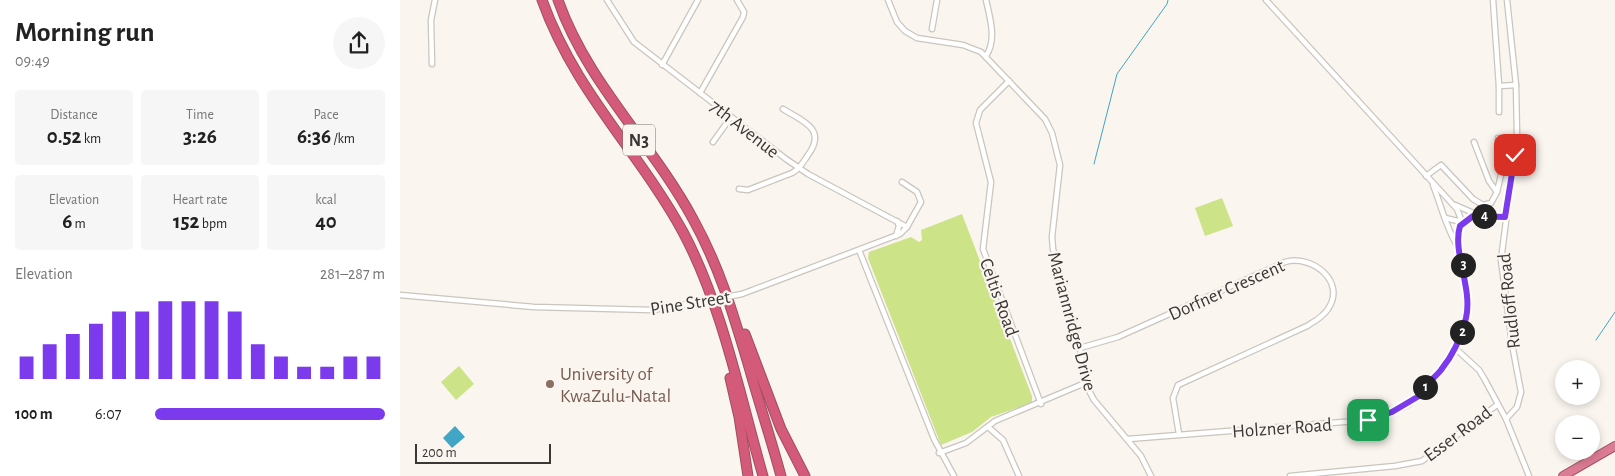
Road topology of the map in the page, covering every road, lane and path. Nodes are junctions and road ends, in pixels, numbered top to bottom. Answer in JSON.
{"nodes":[{"id":1,"x":435,"y":0,"type":"edge"},
{"id":2,"x":542,"y":0,"type":"edge"},
{"id":3,"x":558,"y":0,"type":"edge"},
{"id":4,"x":607,"y":0,"type":"edge"},
{"id":5,"x":698,"y":0,"type":"edge"},
{"id":6,"x":737,"y":0,"type":"edge"},
{"id":7,"x":888,"y":0,"type":"edge"},
{"id":8,"x":937,"y":0,"type":"edge"},
{"id":9,"x":986,"y":0,"type":"edge"},
{"id":10,"x":1266,"y":0,"type":"edge"},
{"id":11,"x":1493,"y":0,"type":"edge"},
{"id":12,"x":1507,"y":0,"type":"edge"},
{"id":13,"x":932,"y":29,"type":"dead end"},
{"id":14,"x":986,"y":56,"type":"junction"},
{"id":15,"x":432,"y":64,"type":"dead end"},
{"id":16,"x":662,"y":65,"type":"junction"},
{"id":17,"x":1010,"y":81,"type":"junction"},
{"id":18,"x":1516,"y":84,"type":"junction"},
{"id":19,"x":1499,"y":86,"type":"junction"},
{"id":20,"x":700,"y":93,"type":"junction"},
{"id":21,"x":783,"y":109,"type":"dead end"},
{"id":22,"x":1499,"y":112,"type":"dead end"},
{"id":23,"x":731,"y":117,"type":"junction"},
{"id":24,"x":1498,"y":138,"type":"dead end"},
{"id":25,"x":713,"y":142,"type":"dead end"},
{"id":26,"x":1474,"y":142,"type":"dead end"},
{"id":27,"x":799,"y":169,"type":"junction"},
{"id":28,"x":1426,"y":176,"type":"junction"},
{"id":29,"x":902,"y":182,"type":"dead end"},
{"id":30,"x":1432,"y":182,"type":"junction"},
{"id":31,"x":739,"y":189,"type":"dead end"},
{"id":32,"x":1497,"y":192,"type":"junction"},
{"id":33,"x":1450,"y":201,"type":"junction"},
{"id":34,"x":1478,"y":216,"type":"junction"},
{"id":35,"x":1505,"y":217,"type":"junction"},
{"id":36,"x":1445,"y":218,"type":"junction"},
{"id":37,"x":897,"y":221,"type":"junction"},
{"id":38,"x":1462,"y":222,"type":"junction"},
{"id":39,"x":907,"y":227,"type":"junction"},
{"id":40,"x":896,"y":236,"type":"junction"},
{"id":41,"x":1459,"y":248,"type":"junction"},
{"id":42,"x":858,"y":250,"type":"junction"},
{"id":43,"x":400,"y":294,"type":"edge"},
{"id":44,"x":735,"y":314,"type":"junction"},
{"id":45,"x":718,"y":319,"type":"junction"},
{"id":46,"x":1080,"y":348,"type":"junction"},
{"id":47,"x":1456,"y":349,"type":"junction"},
{"id":48,"x":1085,"y":383,"type":"junction"},
{"id":49,"x":1040,"y":404,"type":"junction"},
{"id":50,"x":1497,"y":405,"type":"junction"},
{"id":51,"x":1506,"y":419,"type":"junction"},
{"id":52,"x":988,"y":426,"type":"junction"},
{"id":53,"x":1179,"y":434,"type":"junction"},
{"id":54,"x":1128,"y":438,"type":"junction"},
{"id":55,"x":1615,"y":446,"type":"edge"},
{"id":56,"x":940,"y":453,"type":"junction"},
{"id":57,"x":748,"y":476,"type":"edge"},
{"id":58,"x":763,"y":476,"type":"edge"},
{"id":59,"x":781,"y":476,"type":"edge"},
{"id":60,"x":806,"y":476,"type":"edge"},
{"id":61,"x":954,"y":476,"type":"edge"},
{"id":62,"x":1019,"y":476,"type":"edge"},
{"id":63,"x":1151,"y":476,"type":"edge"},
{"id":64,"x":1290,"y":476,"type":"edge"},
{"id":65,"x":1529,"y":476,"type":"edge"},
{"id":66,"x":1563,"y":476,"type":"edge"}],
"edges":[{"from":1,"to":15,"type":"street"},
{"from":2,"to":45,"type":"highway","number":"N3"},
{"from":3,"to":44,"type":"highway","number":"N3"},
{"from":4,"to":16,"type":"street","name":"7th Avenue"},
{"from":5,"to":16,"type":"street"},
{"from":6,"to":20,"type":"street"},
{"from":7,"to":14,"type":"street","name":"Mariannridge Drive"},
{"from":8,"to":13,"type":"street"},
{"from":9,"to":14,"type":"street"},
{"from":10,"to":28,"type":"street"},
{"from":11,"to":19,"type":"street"},
{"from":12,"to":18,"type":"street","name":"Rudloff Road"},
{"from":14,"to":17,"type":"street","name":"Mariannridge Drive"},
{"from":16,"to":20,"type":"street","name":"7th Avenue"},
{"from":17,"to":46,"type":"street","name":"Mariannridge Drive"},
{"from":17,"to":49,"type":"street","name":"Celtis Road"},
{"from":18,"to":19,"type":"street"},
{"from":18,"to":35,"type":"street","name":"Rudloff Road"},
{"from":19,"to":22,"type":"street"},
{"from":20,"to":23,"type":"street","name":"7th Avenue"},
{"from":21,"to":27,"type":"street"},
{"from":23,"to":25,"type":"street"},
{"from":23,"to":27,"type":"street","name":"7th Avenue"},
{"from":24,"to":32,"type":"street"},
{"from":26,"to":32,"type":"street"},
{"from":27,"to":31,"type":"street"},
{"from":27,"to":37,"type":"street","name":"7th Avenue"},
{"from":28,"to":30,"type":"street"},
{"from":28,"to":32,"type":"street"},
{"from":29,"to":39,"type":"street"},
{"from":30,"to":33,"type":"street"},
{"from":30,"to":36,"type":"street"},
{"from":33,"to":34,"type":"street"},
{"from":33,"to":38,"type":"street"},
{"from":34,"to":35,"type":"street"},
{"from":34,"to":38,"type":"street"},
{"from":35,"to":51,"type":"street","name":"Rudloff Road"},
{"from":36,"to":38,"type":"street"},
{"from":36,"to":41,"type":"street"},
{"from":37,"to":39,"type":"street","name":"7th Avenue"},
{"from":37,"to":40,"type":"street"},
{"from":38,"to":41,"type":"street","name":"Holzner Road"},
{"from":39,"to":40,"type":"street","name":"Pine Street"},
{"from":40,"to":42,"type":"street","name":"Pine Street"},
{"from":41,"to":47,"type":"street","name":"Holzner Road"},
{"from":42,"to":43,"type":"street","name":"Pine Street","bridge":true},
{"from":42,"to":56,"type":"street"},
{"from":44,"to":59,"type":"highway","number":"N3"},
{"from":44,"to":60,"type":"highway"},
{"from":45,"to":57,"type":"highway"},
{"from":45,"to":58,"type":"highway","number":"N3"},
{"from":46,"to":48,"type":"street","name":"Mariannridge Drive"},
{"from":46,"to":53,"type":"street","name":"Dorfner Crescent"},
{"from":47,"to":50,"type":"street","name":"Esser Road"},
{"from":47,"to":53,"type":"street","name":"Holzner Road"},
{"from":48,"to":49,"type":"street"},
{"from":48,"to":54,"type":"street","name":"Mariannridge Drive"},
{"from":49,"to":52,"type":"street"},
{"from":50,"to":51,"type":"street"},
{"from":50,"to":64,"type":"street","name":"Esser Road"},
{"from":51,"to":65,"type":"street"},
{"from":52,"to":56,"type":"street"},
{"from":52,"to":62,"type":"street"},
{"from":53,"to":54,"type":"street","name":"Holzner Road"},
{"from":54,"to":63,"type":"street","name":"Mariannridge Drive"},
{"from":55,"to":66,"type":"highway"},
{"from":56,"to":61,"type":"street"}]}
